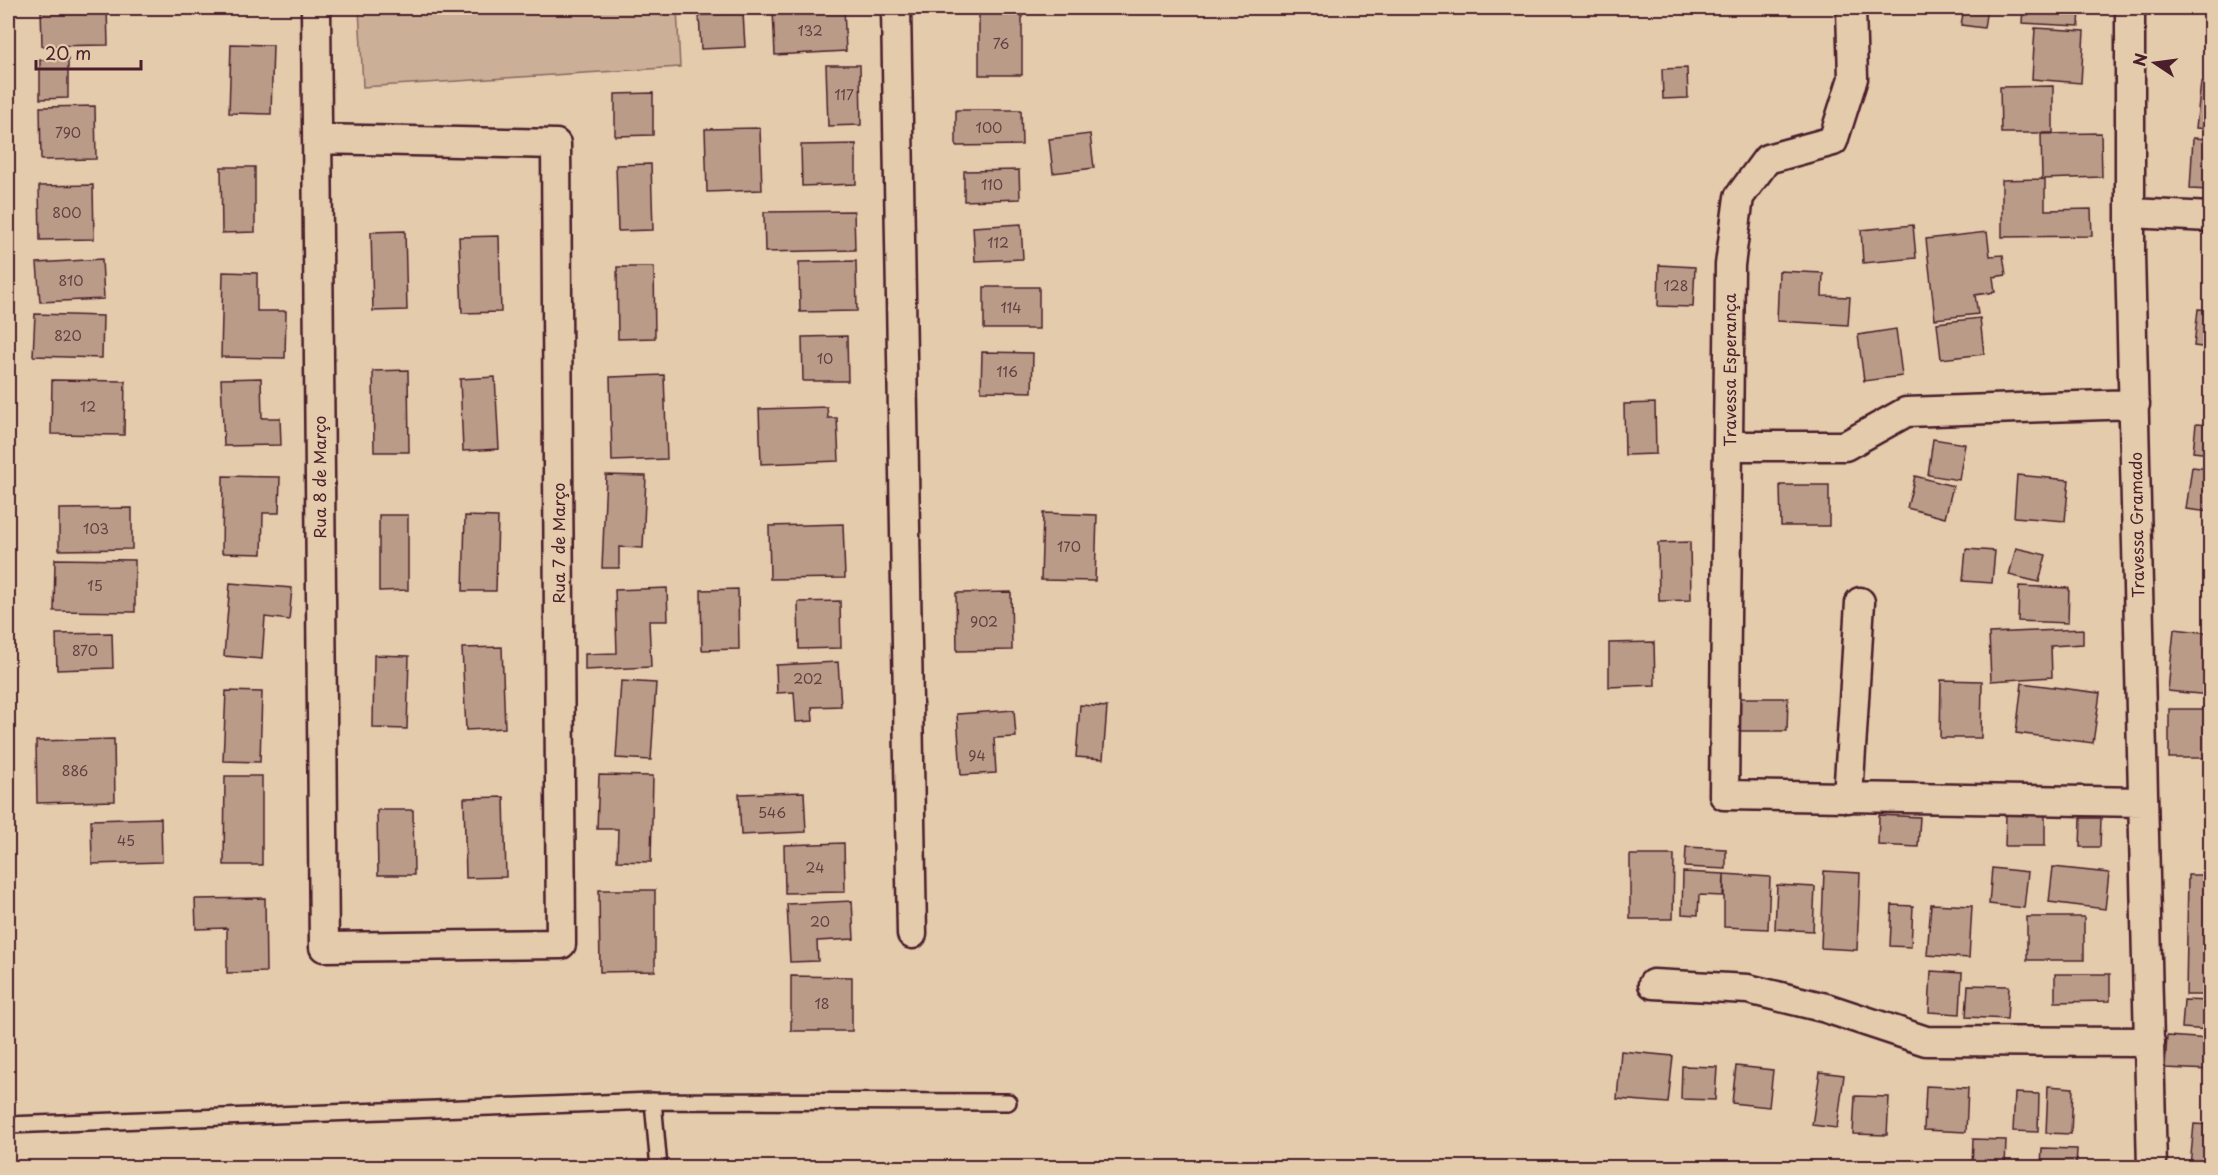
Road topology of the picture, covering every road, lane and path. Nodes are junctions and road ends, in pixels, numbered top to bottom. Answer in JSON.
{"nodes":[{"id":1,"x":316,"y":8,"type":"edge"},
{"id":2,"x":896,"y":8,"type":"edge"},
{"id":3,"x":1851,"y":8,"type":"edge"},
{"id":4,"x":2130,"y":8,"type":"edge"},
{"id":5,"x":317,"y":139,"type":"junction"},
{"id":6,"x":2131,"y":213,"type":"junction"},
{"id":7,"x":2211,"y":217,"type":"edge"},
{"id":8,"x":2135,"y":404,"type":"junction"},
{"id":9,"x":1730,"y":446,"type":"junction"},
{"id":10,"x":1860,"y":602,"type":"dead end"},
{"id":11,"x":1848,"y":798,"type":"junction"},
{"id":12,"x":2143,"y":802,"type":"junction"},
{"id":13,"x":912,"y":934,"type":"dead end"},
{"id":14,"x":324,"y":947,"type":"joint"},
{"id":15,"x":1653,"y":984,"type":"dead end"},
{"id":16,"x":2150,"y":1042,"type":"junction"},
{"id":17,"x":654,"y":1101,"type":"junction"},
{"id":18,"x":1008,"y":1102,"type":"dead end"},
{"id":19,"x":8,"y":1125,"type":"edge"},
{"id":20,"x":659,"y":1167,"type":"edge"},
{"id":21,"x":2152,"y":1167,"type":"edge"}],
"edges":[{"from":1,"to":5,"type":"street","name":"Rua 8 de Março"},
{"from":2,"to":13,"type":"street"},
{"from":3,"to":9,"type":"street","name":"Travessa Esperança"},
{"from":4,"to":6,"type":"street","name":"Travessa Gramado"},
{"from":5,"to":14,"type":"street","name":"Rua 8 de Março"},
{"from":5,"to":14,"type":"street","name":"Rua 7 de Março"},
{"from":6,"to":7,"type":"street"},
{"from":6,"to":8,"type":"street","name":"Travessa Gramado"},
{"from":8,"to":9,"type":"street"},
{"from":8,"to":12,"type":"street","name":"Travessa Gramado"},
{"from":9,"to":11,"type":"street","name":"Travessa Esperança"},
{"from":10,"to":11,"type":"street"},
{"from":11,"to":12,"type":"street"},
{"from":12,"to":16,"type":"street","name":"Travessa Gramado"},
{"from":15,"to":16,"type":"street"},
{"from":16,"to":21,"type":"street","name":"Travessa Gramado"},
{"from":17,"to":18,"type":"lane"},
{"from":17,"to":19,"type":"lane"},
{"from":17,"to":20,"type":"lane"}]}
